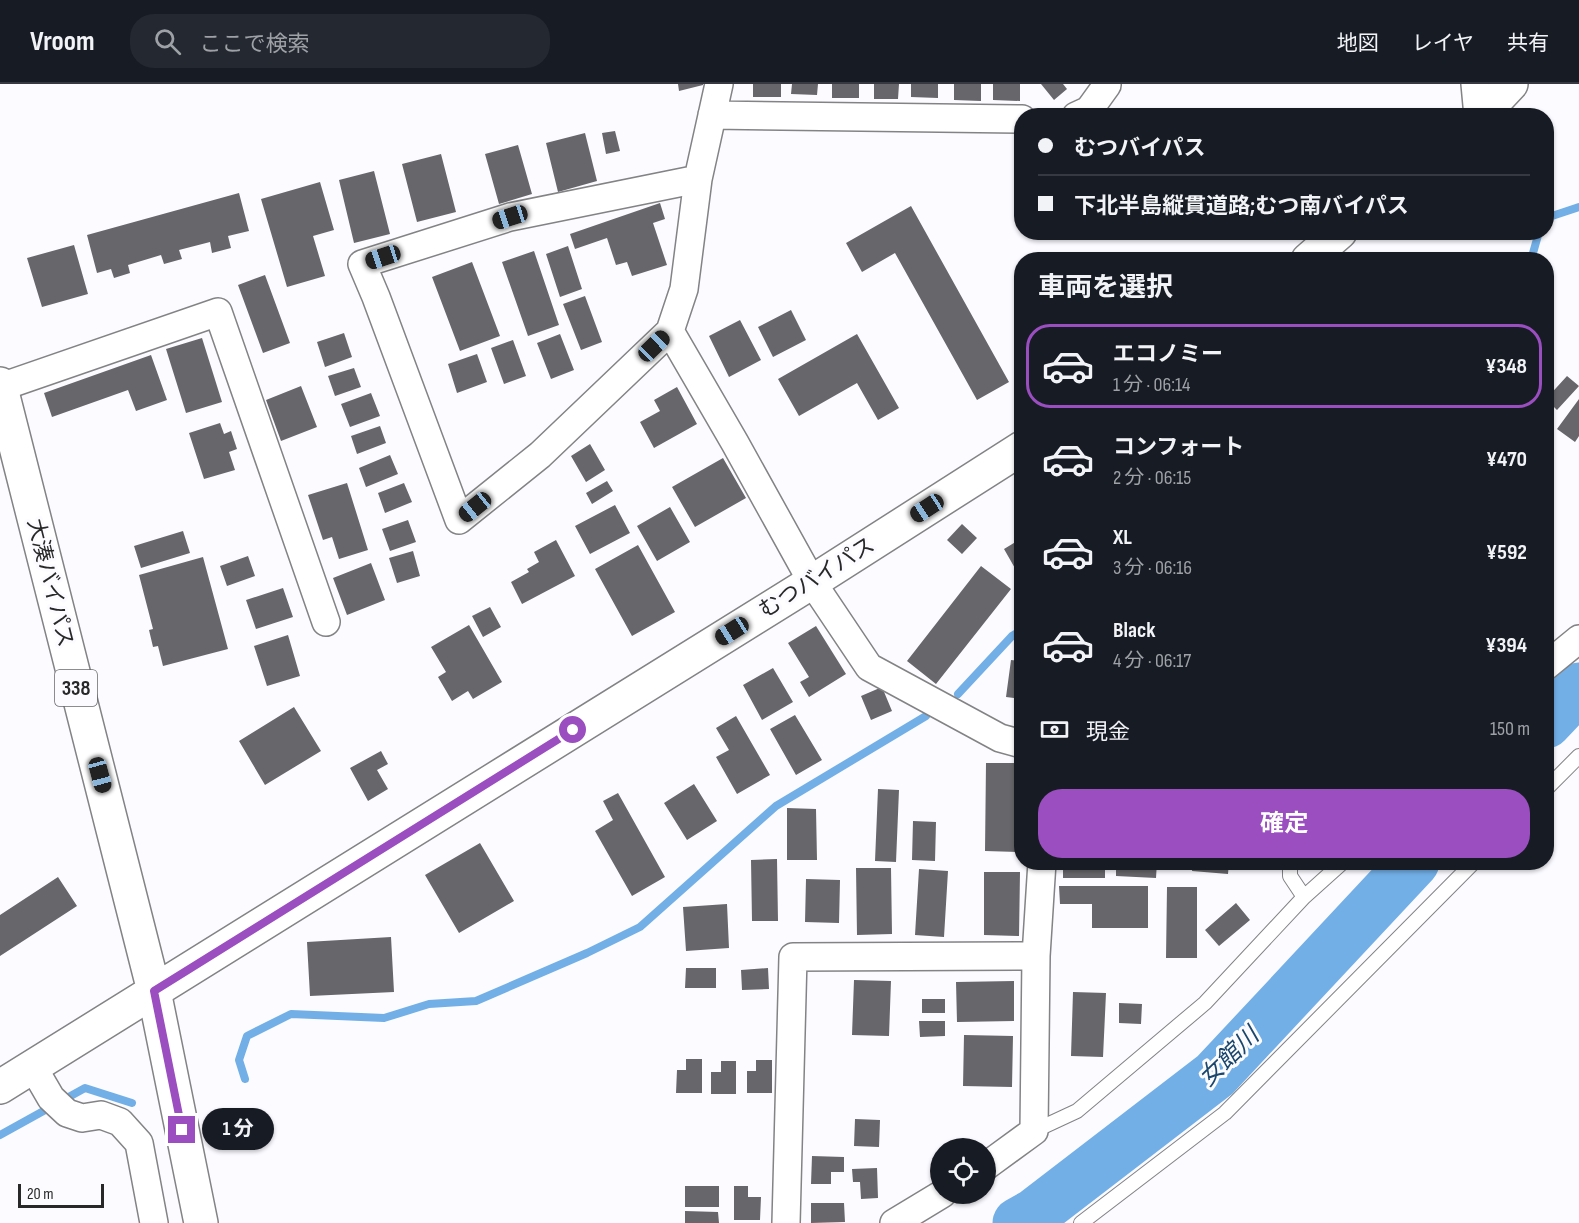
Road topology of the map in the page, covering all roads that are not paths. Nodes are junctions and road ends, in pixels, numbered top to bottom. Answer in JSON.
{"nodes":[{"id":1,"x":719,"y":84,"type":"edge"},
{"id":2,"x":1107,"y":84,"type":"edge"},
{"id":3,"x":1475,"y":84,"type":"edge"},
{"id":4,"x":1511,"y":84,"type":"edge"},
{"id":5,"x":1090,"y":108,"type":"edge"},
{"id":6,"x":1478,"y":108,"type":"edge"},
{"id":7,"x":1487,"y":108,"type":"edge"},
{"id":8,"x":712,"y":115,"type":"junction"},
{"id":9,"x":1014,"y":119,"type":"edge"},
{"id":10,"x":698,"y":179,"type":"junction"},
{"id":11,"x":1332,"y":240,"type":"edge"},
{"id":12,"x":1317,"y":252,"type":"edge"},
{"id":13,"x":670,"y":331,"type":"junction"},
{"id":14,"x":0,"y":385,"type":"edge"},
{"id":15,"x":1014,"y":453,"type":"edge"},
{"id":16,"x":812,"y":582,"type":"junction"},
{"id":17,"x":326,"y":622,"type":"dead end"},
{"id":18,"x":1579,"y":639,"type":"edge"},
{"id":19,"x":1554,"y":659,"type":"edge"},
{"id":20,"x":1014,"y":742,"type":"edge"},
{"id":21,"x":1579,"y":756,"type":"edge"},
{"id":22,"x":1554,"y":781,"type":"edge"},
{"id":23,"x":1041,"y":870,"type":"edge"},
{"id":24,"x":1290,"y":870,"type":"edge"},
{"id":25,"x":1334,"y":870,"type":"edge"},
{"id":26,"x":1466,"y":870,"type":"edge"},
{"id":27,"x":1304,"y":897,"type":"junction"},
{"id":28,"x":1036,"y":956,"type":"junction"},
{"id":29,"x":154,"y":991,"type":"junction"},
{"id":30,"x":33,"y":1067,"type":"junction"},
{"id":31,"x":0,"y":1087,"type":"edge"},
{"id":32,"x":1034,"y":1131,"type":"junction"},
{"id":33,"x":996,"y":1159,"type":"edge"},
{"id":34,"x":930,"y":1201,"type":"edge"},
{"id":35,"x":154,"y":1223,"type":"edge"},
{"id":36,"x":201,"y":1223,"type":"edge"},
{"id":37,"x":786,"y":1223,"type":"edge"},
{"id":38,"x":894,"y":1223,"type":"edge"},
{"id":39,"x":1081,"y":1223,"type":"edge"}],
"edges":[{"from":1,"to":8,"type":"street"},
{"from":2,"to":5,"type":"street"},
{"from":3,"to":6,"type":"street"},
{"from":4,"to":7,"type":"highway"},
{"from":8,"to":9,"type":"street"},
{"from":8,"to":10,"type":"street"},
{"from":10,"to":13,"type":"street"},
{"from":10,"to":13,"type":"street"},
{"from":11,"to":12,"type":"highway"},
{"from":13,"to":16,"type":"street"},
{"from":14,"to":17,"type":"street"},
{"from":14,"to":29,"type":"highway","name":"大湊バイパス","number":"338"},
{"from":15,"to":16,"type":"highway","name":"むつバイパス"},
{"from":16,"to":20,"type":"street"},
{"from":16,"to":29,"type":"highway","name":"むつバイパス"},
{"from":18,"to":19,"type":"street"},
{"from":21,"to":22,"type":"lane"},
{"from":23,"to":28,"type":"street"},
{"from":24,"to":27,"type":"lane"},
{"from":25,"to":27,"type":"lane"},
{"from":26,"to":39,"type":"lane"},
{"from":27,"to":32,"type":"lane"},
{"from":28,"to":32,"type":"street"},
{"from":28,"to":37,"type":"street"},
{"from":29,"to":30,"type":"highway","name":"むつバイパス"},
{"from":29,"to":36,"type":"highway","name":"大湊バイパス"},
{"from":30,"to":31,"type":"highway","name":"むつバイパス"},
{"from":30,"to":35,"type":"street"},
{"from":32,"to":33,"type":"street"},
{"from":34,"to":38,"type":"street"}]}
